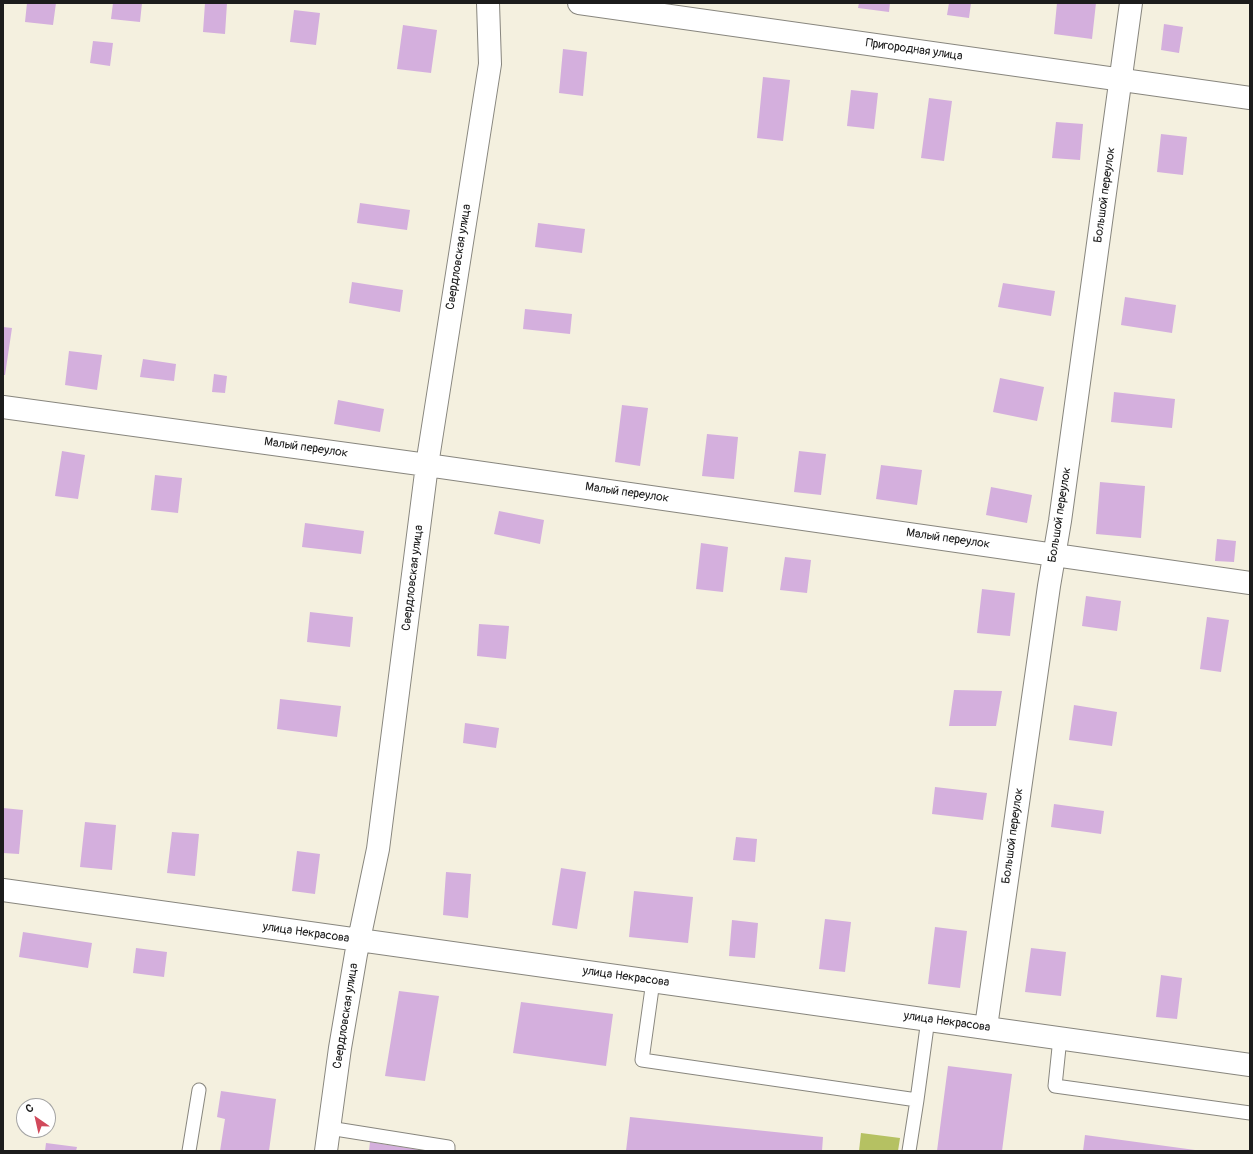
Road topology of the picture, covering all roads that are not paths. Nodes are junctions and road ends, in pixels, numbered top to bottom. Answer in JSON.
{"nodes":[{"id":1,"x":488,"y":3,"type":"edge"},
{"id":2,"x":579,"y":3,"type":"edge"},
{"id":3,"x":1131,"y":3,"type":"edge"},
{"id":4,"x":1120,"y":80,"type":"junction"},
{"id":5,"x":1250,"y":98,"type":"edge"},
{"id":6,"x":3,"y":407,"type":"edge"},
{"id":7,"x":427,"y":465,"type":"junction"},
{"id":8,"x":1054,"y":554,"type":"junction"},
{"id":9,"x":1250,"y":583,"type":"edge"},
{"id":10,"x":3,"y":890,"type":"edge"},
{"id":11,"x":359,"y":940,"type":"junction"},
{"id":12,"x":653,"y":981,"type":"junction"},
{"id":13,"x":928,"y":1019,"type":"junction"},
{"id":14,"x":986,"y":1027,"type":"junction"},
{"id":15,"x":1060,"y":1038,"type":"junction"},
{"id":16,"x":1250,"y":1065,"type":"edge"},
{"id":17,"x":199,"y":1090,"type":"dead end"},
{"id":18,"x":917,"y":1100,"type":"junction"},
{"id":19,"x":1250,"y":1113,"type":"edge"},
{"id":20,"x":329,"y":1128,"type":"junction"},
{"id":21,"x":189,"y":1151,"type":"edge"},
{"id":22,"x":326,"y":1151,"type":"edge"},
{"id":23,"x":448,"y":1151,"type":"edge"},
{"id":24,"x":909,"y":1151,"type":"edge"}],
"edges":[{"from":1,"to":7,"type":"street","name":"Свердловская улица"},
{"from":2,"to":4,"type":"street","name":"Пригородная улица"},
{"from":3,"to":4,"type":"street","name":"Большой переулок"},
{"from":4,"to":5,"type":"street","name":"Пригородная улица"},
{"from":4,"to":8,"type":"street","name":"Большой переулок"},
{"from":6,"to":7,"type":"street","name":"Малый переулок"},
{"from":7,"to":8,"type":"street","name":"Малый переулок"},
{"from":7,"to":11,"type":"street","name":"Свердловская улица"},
{"from":8,"to":9,"type":"street","name":"Малый переулок"},
{"from":8,"to":14,"type":"street","name":"Большой переулок"},
{"from":10,"to":11,"type":"street","name":"улица Некрасова"},
{"from":11,"to":12,"type":"street","name":"улица Некрасова"},
{"from":11,"to":20,"type":"street","name":"Свердловская улица"},
{"from":12,"to":13,"type":"street","name":"улица Некрасова"},
{"from":12,"to":18,"type":"lane"},
{"from":13,"to":14,"type":"street","name":"улица Некрасова"},
{"from":13,"to":18,"type":"lane"},
{"from":14,"to":15,"type":"street","name":"улица Некрасова"},
{"from":15,"to":16,"type":"street","name":"улица Некрасова"},
{"from":15,"to":19,"type":"lane"},
{"from":17,"to":21,"type":"lane"},
{"from":18,"to":24,"type":"lane"},
{"from":20,"to":22,"type":"street","name":"Свердловская улица"},
{"from":20,"to":23,"type":"lane"}]}
